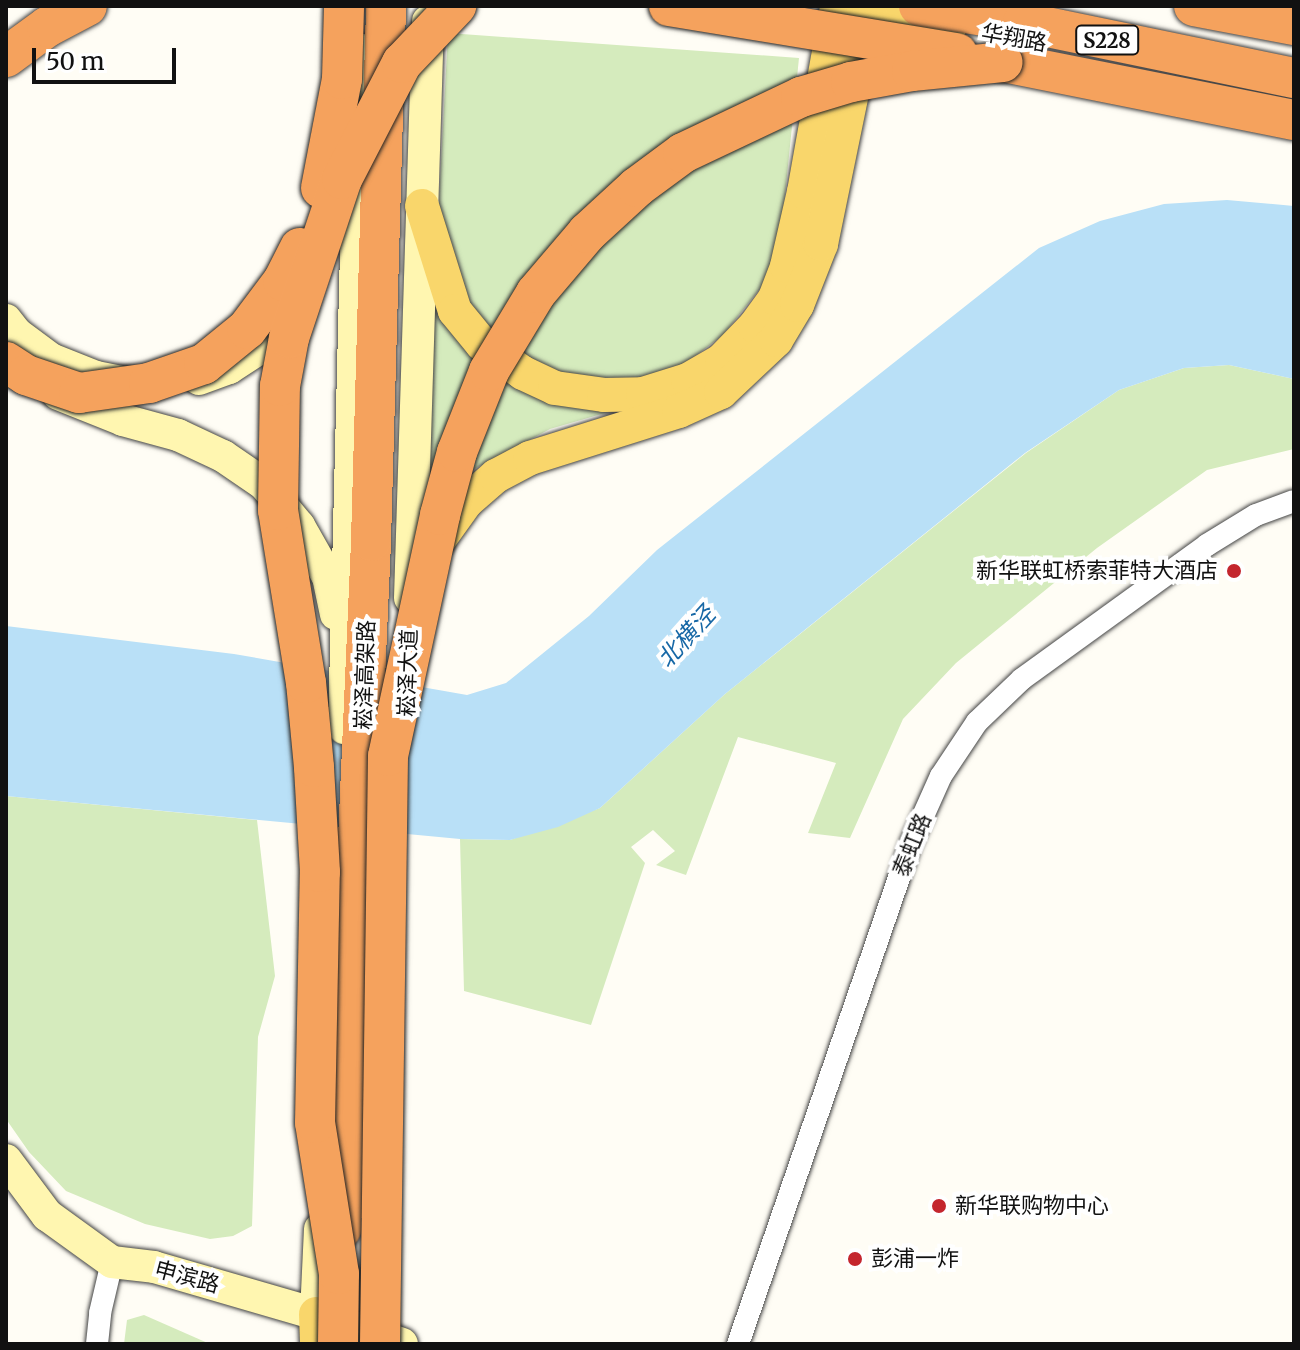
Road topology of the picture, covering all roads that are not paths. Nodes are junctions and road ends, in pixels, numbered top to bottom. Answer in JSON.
{"nodes":[{"id":1,"x":87,"y":6,"type":"edge"},
{"id":2,"x":344,"y":6,"type":"edge"},
{"id":3,"x":363,"y":6,"type":"edge"},
{"id":4,"x":386,"y":6,"type":"edge"},
{"id":5,"x":412,"y":6,"type":"edge"},
{"id":6,"x":429,"y":6,"type":"edge"},
{"id":7,"x":456,"y":6,"type":"edge"},
{"id":8,"x":669,"y":6,"type":"edge"},
{"id":9,"x":919,"y":6,"type":"edge"},
{"id":10,"x":1194,"y":6,"type":"edge"},
{"id":11,"x":1269,"y":6,"type":"edge"},
{"id":12,"x":848,"y":8,"type":"edge"},
{"id":13,"x":1294,"y":12,"type":"edge"},
{"id":14,"x":1294,"y":25,"type":"edge"},
{"id":15,"x":6,"y":57,"type":"edge"},
{"id":16,"x":1003,"y":62,"type":"junction"},
{"id":17,"x":1294,"y":78,"type":"edge"},
{"id":18,"x":1294,"y":92,"type":"edge"},
{"id":19,"x":1294,"y":120,"type":"edge"},
{"id":20,"x":357,"y":169,"type":"junction"},
{"id":21,"x":422,"y":206,"type":"junction"},
{"id":22,"x":6,"y":320,"type":"edge"},
{"id":23,"x":6,"y":360,"type":"edge"},
{"id":24,"x":1294,"y":501,"type":"edge"},
{"id":25,"x":410,"y":598,"type":"junction"},
{"id":26,"x":345,"y":654,"type":"junction"},
{"id":27,"x":388,"y":756,"type":"junction"},
{"id":28,"x":6,"y":1160,"type":"edge"},
{"id":29,"x":112,"y":1262,"type":"junction"},
{"id":30,"x":339,"y":1274,"type":"junction"},
{"id":31,"x":324,"y":1334,"type":"edge"},
{"id":32,"x":391,"y":1343,"type":"edge"},
{"id":33,"x":97,"y":1344,"type":"edge"},
{"id":34,"x":738,"y":1344,"type":"edge"}],
"edges":[{"from":1,"to":15,"type":"highway"},
{"from":2,"to":23,"type":"highway","bridge":true},
{"from":3,"to":20,"type":"main road","bridge":true},
{"from":4,"to":30,"type":"highway","name":"崧泽高架路","bridge":true},
{"from":5,"to":27,"type":"highway","name":"崧泽高架路","bridge":true},
{"from":6,"to":21,"type":"main road","name":"崧泽大道"},
{"from":7,"to":30,"type":"highway","bridge":true},
{"from":8,"to":16,"type":"highway","bridge":true},
{"from":9,"to":17,"type":"highway","number":"S228"},
{"from":10,"to":14,"type":"highway"},
{"from":11,"to":13,"type":"main road"},
{"from":12,"to":18,"type":"main road","name":"华翔路"},
{"from":12,"to":21,"type":"main road"},
{"from":12,"to":25,"type":"main road","bridge":true},
{"from":16,"to":19,"type":"highway"},
{"from":16,"to":27,"type":"highway","bridge":true},
{"from":20,"to":22,"type":"main road","bridge":true},
{"from":20,"to":26,"type":"main road"},
{"from":21,"to":25,"type":"main road","name":"崧泽大道"},
{"from":23,"to":26,"type":"main road","bridge":true},
{"from":24,"to":34,"type":"street","name":"泰虹路"},
{"from":25,"to":32,"type":"main road","name":"崧泽大道","bridge":true},
{"from":26,"to":31,"type":"main road"},
{"from":27,"to":32,"type":"highway","name":"崧泽高架路","bridge":true},
{"from":28,"to":29,"type":"main road","name":"申滨路"},
{"from":29,"to":31,"type":"main road","name":"申滨路"},
{"from":29,"to":33,"type":"street"},
{"from":30,"to":31,"type":"highway","name":"崧泽高架路","bridge":true},
{"from":31,"to":32,"type":"main road","name":"申滨路"}]}
